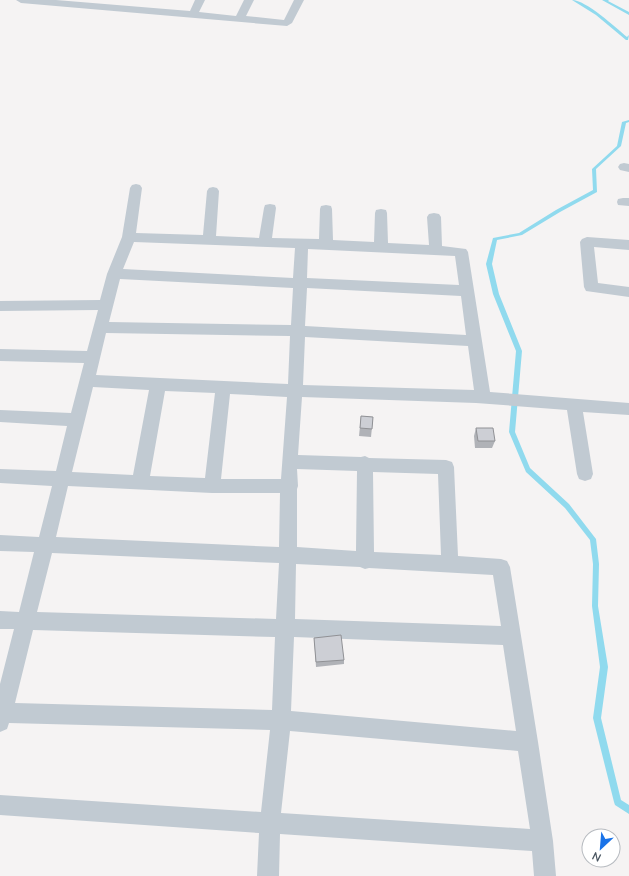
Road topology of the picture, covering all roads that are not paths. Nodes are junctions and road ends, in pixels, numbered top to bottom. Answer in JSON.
{"nodes":[{"id":1,"x":20,"y":0,"type":"edge"},
{"id":2,"x":154,"y":0,"type":"edge"},
{"id":3,"x":200,"y":0,"type":"edge"},
{"id":4,"x":249,"y":0,"type":"edge"},
{"id":5,"x":299,"y":0,"type":"edge"},
{"id":6,"x":65,"y":2,"type":"edge"},
{"id":7,"x":105,"y":4,"type":"edge"},
{"id":8,"x":147,"y":11,"type":"junction"},
{"id":9,"x":193,"y":15,"type":"junction"},
{"id":10,"x":240,"y":19,"type":"junction"},
{"id":11,"x":136,"y":188,"type":"dead end"},
{"id":12,"x":213,"y":192,"type":"dead end"},
{"id":13,"x":270,"y":208,"type":"dead end"},
{"id":14,"x":326,"y":209,"type":"dead end"},
{"id":15,"x":381,"y":213,"type":"dead end"},
{"id":16,"x":434,"y":217,"type":"dead end"},
{"id":17,"x":129,"y":237,"type":"junction"},
{"id":18,"x":209,"y":240,"type":"junction"},
{"id":19,"x":265,"y":242,"type":"junction"},
{"id":20,"x":302,"y":244,"type":"junction"},
{"id":21,"x":326,"y":244,"type":"junction"},
{"id":22,"x":629,"y":245,"type":"edge"},
{"id":23,"x":380,"y":247,"type":"junction"},
{"id":24,"x":436,"y":250,"type":"junction"},
{"id":25,"x":114,"y":274,"type":"junction"},
{"id":26,"x":300,"y":282,"type":"junction"},
{"id":27,"x":467,"y":291,"type":"junction"},
{"id":28,"x":629,"y":292,"type":"edge"},
{"id":29,"x":106,"y":305,"type":"junction"},
{"id":30,"x":0,"y":306,"type":"edge"},
{"id":31,"x":100,"y":327,"type":"junction"},
{"id":32,"x":298,"y":331,"type":"junction"},
{"id":33,"x":474,"y":341,"type":"junction"},
{"id":34,"x":0,"y":355,"type":"edge"},
{"id":35,"x":93,"y":357,"type":"junction"},
{"id":36,"x":87,"y":382,"type":"junction"},
{"id":37,"x":158,"y":385,"type":"junction"},
{"id":38,"x":223,"y":388,"type":"junction"},
{"id":39,"x":295,"y":391,"type":"junction"},
{"id":40,"x":478,"y":397,"type":"junction"},
{"id":41,"x":574,"y":404,"type":"junction"},
{"id":42,"x":629,"y":409,"type":"edge"},
{"id":43,"x":0,"y":416,"type":"edge"},
{"id":44,"x":76,"y":420,"type":"junction"},
{"id":45,"x":289,"y":462,"type":"junction"},
{"id":46,"x":365,"y":463,"type":"junction"},
{"id":47,"x":585,"y":474,"type":"dead end"},
{"id":48,"x":0,"y":476,"type":"edge"},
{"id":49,"x":62,"y":478,"type":"junction"},
{"id":50,"x":140,"y":483,"type":"junction"},
{"id":51,"x":212,"y":486,"type":"junction"},
{"id":52,"x":290,"y":486,"type":"junction"},
{"id":53,"x":0,"y":543,"type":"edge"},
{"id":54,"x":45,"y":545,"type":"junction"},
{"id":55,"x":288,"y":556,"type":"junction"},
{"id":56,"x":365,"y":561,"type":"junction"},
{"id":57,"x":450,"y":564,"type":"junction"},
{"id":58,"x":0,"y":620,"type":"edge"},
{"id":59,"x":26,"y":621,"type":"junction"},
{"id":60,"x":286,"y":628,"type":"junction"},
{"id":61,"x":511,"y":636,"type":"junction"},
{"id":62,"x":1,"y":716,"type":"edge"},
{"id":63,"x":281,"y":720,"type":"junction"},
{"id":64,"x":528,"y":742,"type":"junction"},
{"id":65,"x":0,"y":805,"type":"edge"},
{"id":66,"x":270,"y":822,"type":"junction"},
{"id":67,"x":542,"y":841,"type":"junction"},
{"id":68,"x":268,"y":876,"type":"edge"},
{"id":69,"x":545,"y":876,"type":"edge"}],
"edges":[{"from":1,"to":6,"type":"street"},
{"from":2,"to":8,"type":"street"},
{"from":3,"to":9,"type":"street"},
{"from":4,"to":10,"type":"street"},
{"from":5,"to":10,"type":"street"},
{"from":6,"to":7,"type":"street"},
{"from":7,"to":8,"type":"street"},
{"from":8,"to":9,"type":"street"},
{"from":9,"to":10,"type":"street"},
{"from":11,"to":17,"type":"street"},
{"from":12,"to":18,"type":"street"},
{"from":13,"to":19,"type":"street"},
{"from":14,"to":21,"type":"street"},
{"from":15,"to":23,"type":"street"},
{"from":16,"to":24,"type":"street"},
{"from":17,"to":18,"type":"street"},
{"from":17,"to":25,"type":"street"},
{"from":18,"to":19,"type":"street"},
{"from":19,"to":20,"type":"street"},
{"from":20,"to":21,"type":"street"},
{"from":20,"to":26,"type":"street"},
{"from":21,"to":23,"type":"street"},
{"from":22,"to":28,"type":"street"},
{"from":23,"to":24,"type":"street"},
{"from":24,"to":27,"type":"street"},
{"from":25,"to":26,"type":"street"},
{"from":25,"to":29,"type":"street"},
{"from":26,"to":27,"type":"street"},
{"from":26,"to":32,"type":"street"},
{"from":27,"to":33,"type":"street"},
{"from":29,"to":30,"type":"street"},
{"from":29,"to":31,"type":"street"},
{"from":31,"to":32,"type":"street"},
{"from":31,"to":35,"type":"street"},
{"from":32,"to":33,"type":"street"},
{"from":32,"to":39,"type":"street"},
{"from":33,"to":40,"type":"street"},
{"from":34,"to":35,"type":"street"},
{"from":35,"to":36,"type":"street"},
{"from":36,"to":37,"type":"street"},
{"from":36,"to":44,"type":"street"},
{"from":37,"to":38,"type":"street"},
{"from":37,"to":50,"type":"street"},
{"from":38,"to":39,"type":"street"},
{"from":38,"to":51,"type":"street"},
{"from":39,"to":40,"type":"street"},
{"from":39,"to":45,"type":"street"},
{"from":40,"to":41,"type":"street"},
{"from":41,"to":42,"type":"street"},
{"from":41,"to":47,"type":"street"},
{"from":43,"to":44,"type":"street"},
{"from":44,"to":49,"type":"street"},
{"from":45,"to":46,"type":"street"},
{"from":45,"to":52,"type":"street"},
{"from":46,"to":56,"type":"street"},
{"from":46,"to":57,"type":"street"},
{"from":48,"to":49,"type":"street"},
{"from":49,"to":50,"type":"street"},
{"from":49,"to":54,"type":"street"},
{"from":50,"to":51,"type":"street"},
{"from":51,"to":52,"type":"street"},
{"from":52,"to":55,"type":"street"},
{"from":53,"to":54,"type":"street"},
{"from":54,"to":55,"type":"street"},
{"from":54,"to":59,"type":"street"},
{"from":55,"to":56,"type":"street"},
{"from":55,"to":60,"type":"street"},
{"from":56,"to":57,"type":"street"},
{"from":57,"to":61,"type":"street"},
{"from":58,"to":59,"type":"street"},
{"from":59,"to":60,"type":"street"},
{"from":59,"to":62,"type":"street"},
{"from":60,"to":61,"type":"street"},
{"from":60,"to":63,"type":"street"},
{"from":61,"to":64,"type":"street"},
{"from":62,"to":63,"type":"street"},
{"from":63,"to":64,"type":"street"},
{"from":63,"to":66,"type":"street"},
{"from":64,"to":67,"type":"street"},
{"from":65,"to":66,"type":"street"},
{"from":66,"to":67,"type":"street"},
{"from":66,"to":68,"type":"street"},
{"from":67,"to":69,"type":"street"}]}
